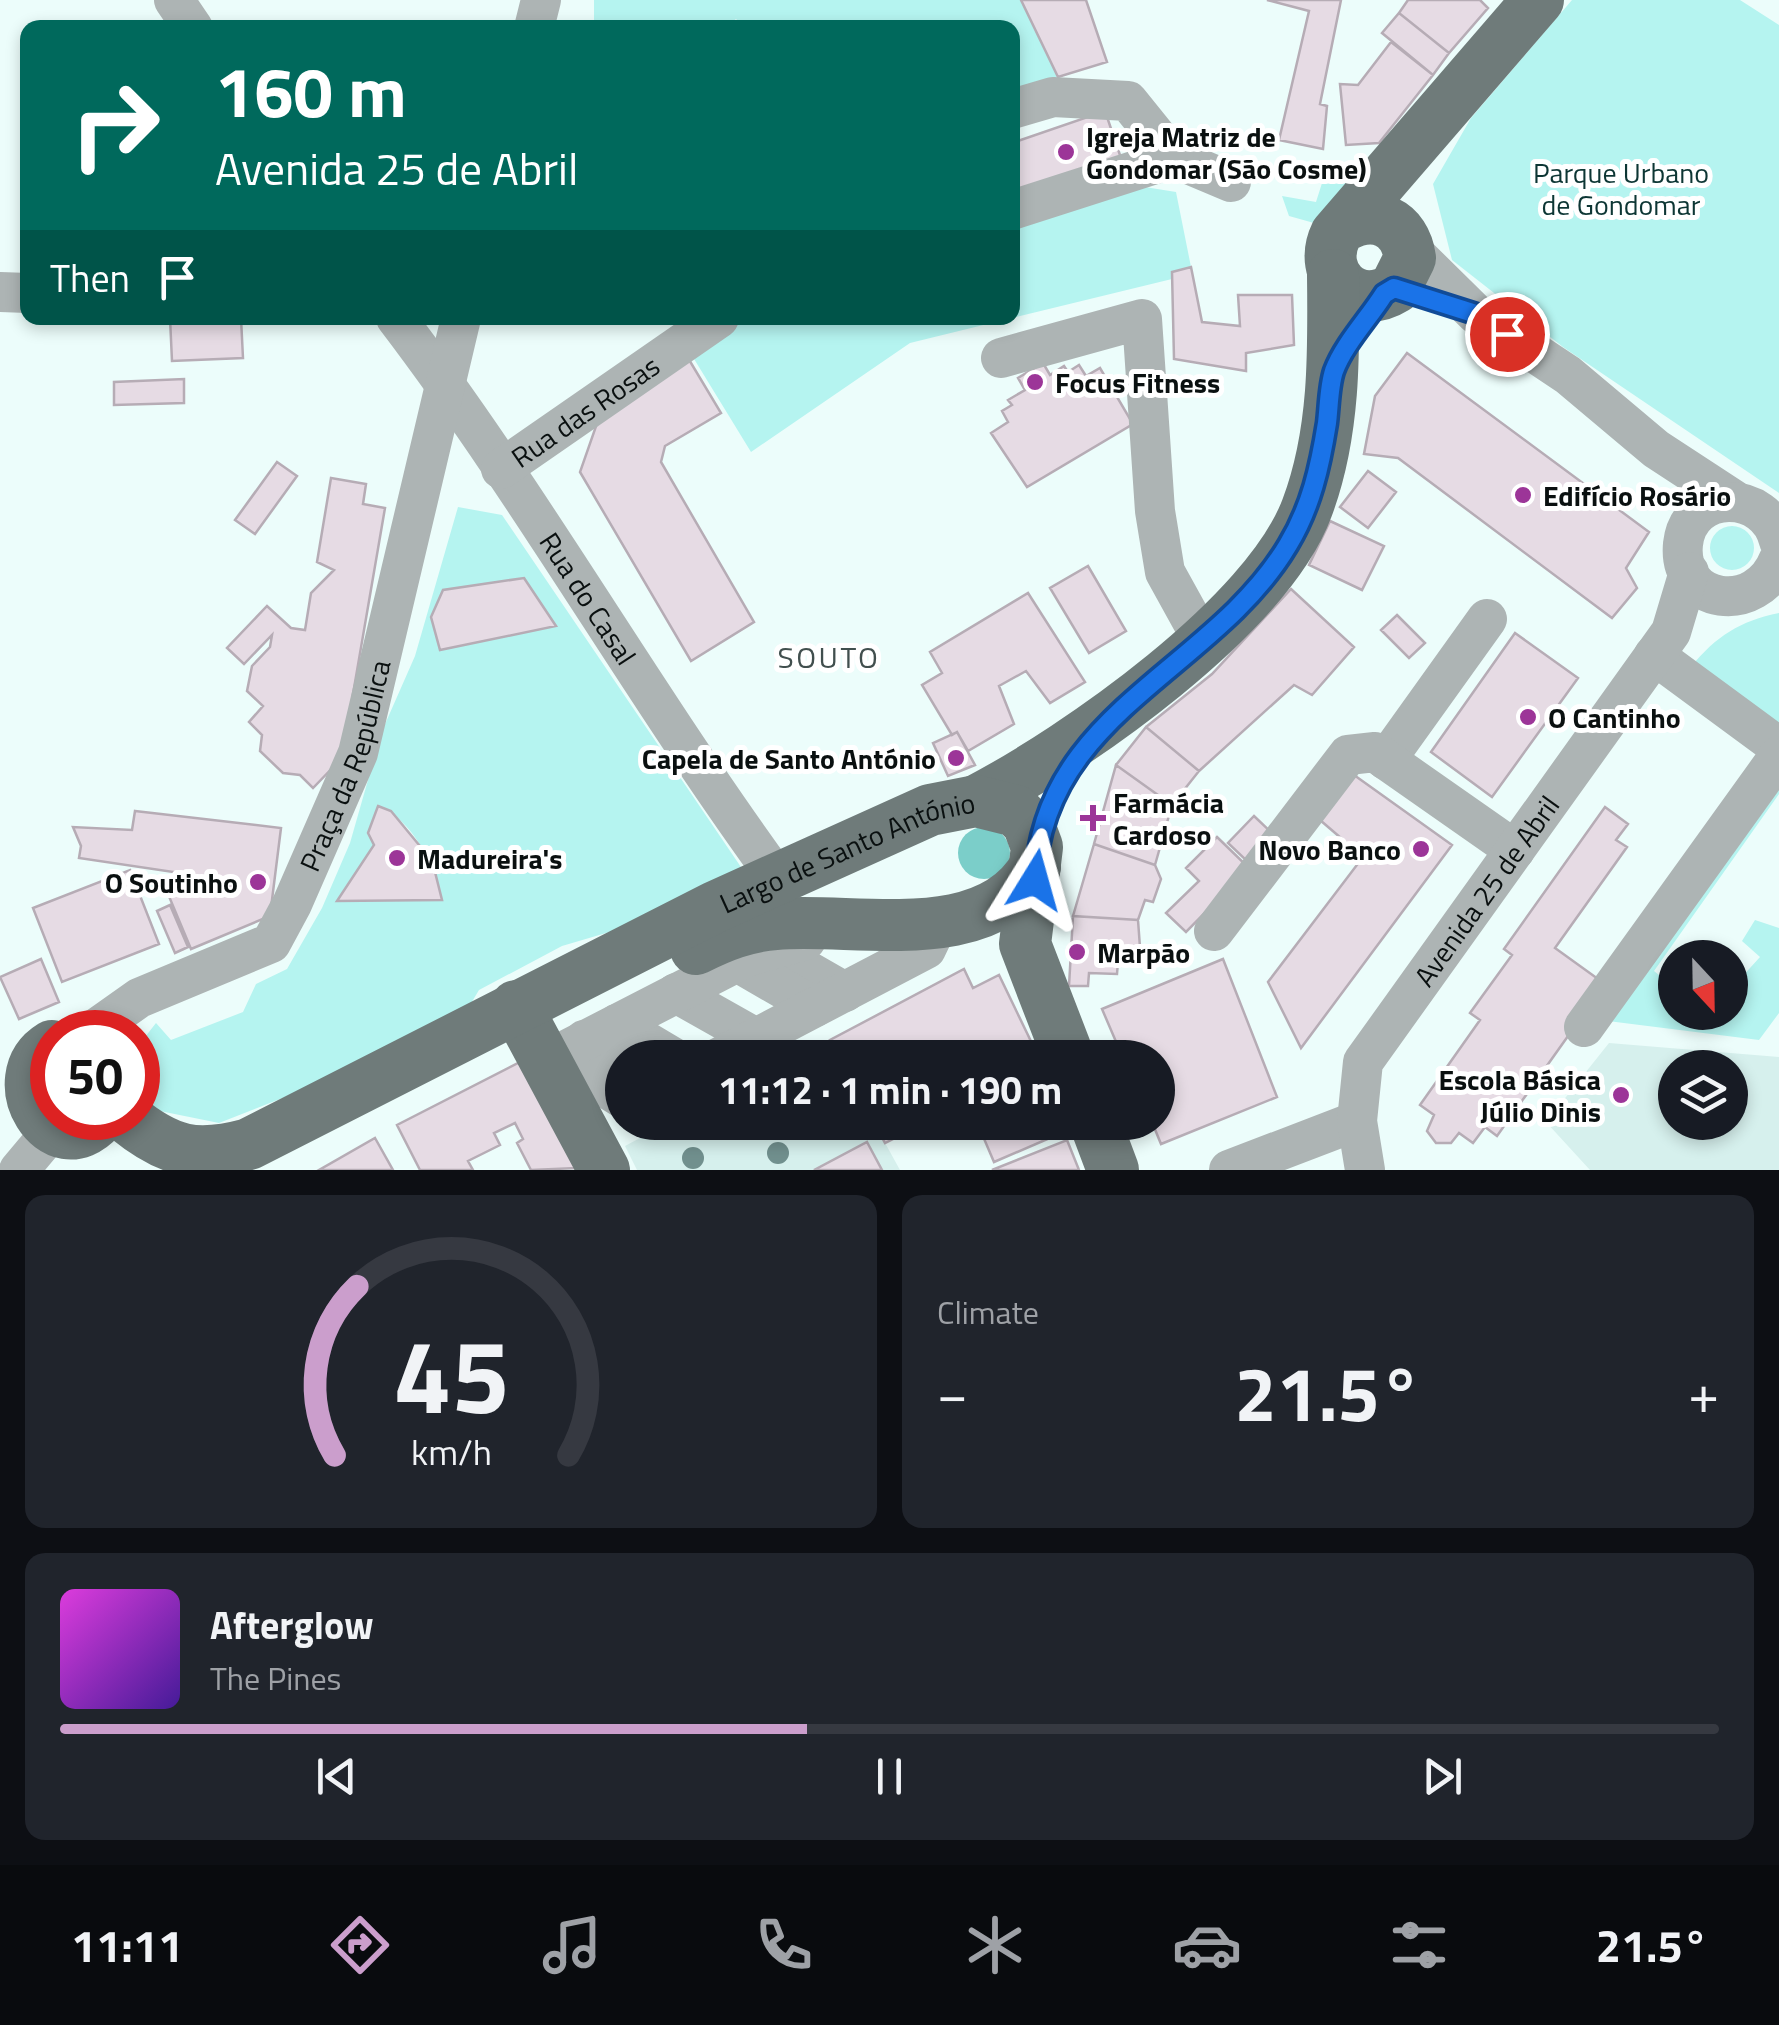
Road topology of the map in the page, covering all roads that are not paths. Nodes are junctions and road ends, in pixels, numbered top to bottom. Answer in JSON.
{"nodes":[{"id":1,"x":1529,"y":4,"type":"edge"},
{"id":2,"x":1020,"y":107,"type":"edge"},
{"id":3,"x":1174,"y":158,"type":"junction"},
{"id":4,"x":1399,"y":160,"type":"junction"},
{"id":5,"x":1231,"y":182,"type":"dead end"},
{"id":6,"x":1020,"y":207,"type":"edge"},
{"id":7,"x":1338,"y":250,"type":"junction"},
{"id":8,"x":1398,"y":266,"type":"junction"},
{"id":9,"x":401,"y":325,"type":"edge"},
{"id":10,"x":459,"y":325,"type":"edge"},
{"id":11,"x":710,"y":325,"type":"edge"},
{"id":12,"x":1000,"y":358,"type":"dead end"},
{"id":13,"x":1334,"y":371,"type":"junction"},
{"id":14,"x":445,"y":382,"type":"junction"},
{"id":15,"x":1656,"y":449,"type":"junction"},
{"id":16,"x":501,"y":469,"type":"junction"},
{"id":17,"x":1734,"y":500,"type":"junction"},
{"id":18,"x":1779,"y":541,"type":"edge"},
{"id":19,"x":1687,"y":553,"type":"junction"},
{"id":20,"x":1763,"y":580,"type":"edge"},
{"id":21,"x":1487,"y":619,"type":"dead end"},
{"id":22,"x":1202,"y":639,"type":"junction"},
{"id":23,"x":1662,"y":644,"type":"junction"},
{"id":24,"x":1096,"y":730,"type":"junction"},
{"id":25,"x":1779,"y":747,"type":"edge"},
{"id":26,"x":1779,"y":756,"type":"edge"},
{"id":27,"x":1386,"y":760,"type":"junction"},
{"id":28,"x":976,"y":801,"type":"junction"},
{"id":29,"x":1516,"y":850,"type":"junction"},
{"id":30,"x":1036,"y":857,"type":"junction"},
{"id":31,"x":778,"y":879,"type":"junction"},
{"id":32,"x":922,"y":922,"type":"junction"},
{"id":33,"x":1214,"y":931,"type":"dead end"},
{"id":34,"x":122,"y":1010,"type":"edge"},
{"id":35,"x":625,"y":1015,"type":"edge"},
{"id":36,"x":1584,"y":1028,"type":"dead end"},
{"id":37,"x":774,"y":1029,"type":"edge"},
{"id":38,"x":624,"y":1040,"type":"edge"},
{"id":39,"x":653,"y":1040,"type":"edge"},
{"id":40,"x":1062,"y":1040,"type":"edge"},
{"id":41,"x":1357,"y":1121,"type":"junction"},
{"id":42,"x":603,"y":1135,"type":"edge"},
{"id":43,"x":121,"y":1140,"type":"edge"},
{"id":44,"x":153,"y":1140,"type":"edge"},
{"id":45,"x":1102,"y":1140,"type":"edge"},
{"id":46,"x":253,"y":1161,"type":"edge"},
{"id":47,"x":193,"y":1170,"type":"edge"},
{"id":48,"x":1113,"y":1170,"type":"edge"},
{"id":49,"x":1229,"y":1170,"type":"edge"},
{"id":50,"x":1365,"y":1170,"type":"edge"}],
"edges":[{"from":1,"to":4,"type":"main road"},
{"from":2,"to":3,"type":"street"},
{"from":3,"to":5,"type":"street"},
{"from":3,"to":6,"type":"street"},
{"from":4,"to":7,"type":"main road"},
{"from":4,"to":8,"type":"main road"},
{"from":7,"to":8,"type":"main road"},
{"from":7,"to":8,"type":"main road"},
{"from":7,"to":13,"type":"main road"},
{"from":8,"to":13,"type":"main road"},
{"from":8,"to":15,"type":"street"},
{"from":9,"to":14,"type":"street","name":"Rua do Casal"},
{"from":10,"to":14,"type":"street","name":"Praça da República"},
{"from":11,"to":16,"type":"street","name":"Rua das Rosas"},
{"from":12,"to":22,"type":"street"},
{"from":13,"to":22,"type":"main road"},
{"from":14,"to":16,"type":"street","name":"Rua do Casal"},
{"from":14,"to":34,"type":"street","name":"Praça da República"},
{"from":15,"to":17,"type":"street"},
{"from":15,"to":19,"type":"street"},
{"from":16,"to":31,"type":"street","name":"Rua do Casal"},
{"from":17,"to":18,"type":"street"},
{"from":17,"to":19,"type":"street"},
{"from":19,"to":20,"type":"street"},
{"from":19,"to":23,"type":"street","name":"Avenida 25 de Abril"},
{"from":20,"to":23,"type":"street","name":"Avenida 25 de Abril"},
{"from":21,"to":27,"type":"street"},
{"from":22,"to":24,"type":"main road"},
{"from":23,"to":25,"type":"street"},
{"from":23,"to":29,"type":"street","name":"Avenida 25 de Abril"},
{"from":24,"to":28,"type":"main road"},
{"from":24,"to":30,"type":"main road"},
{"from":26,"to":36,"type":"street"},
{"from":27,"to":29,"type":"street"},
{"from":27,"to":33,"type":"street"},
{"from":28,"to":30,"type":"main road","name":"Largo de Santo António"},
{"from":28,"to":31,"type":"main road","name":"Largo de Santo António"},
{"from":29,"to":41,"type":"street","name":"Avenida 25 de Abril"},
{"from":30,"to":32,"type":"main road","name":"Largo de Santo António"},
{"from":30,"to":40,"type":"main road"},
{"from":31,"to":35,"type":"main road","name":"Largo de Santo António"},
{"from":32,"to":35,"type":"street"},
{"from":32,"to":35,"type":"main road","name":"Largo de Santo António"},
{"from":32,"to":37,"type":"street"},
{"from":35,"to":37,"type":"street"},
{"from":35,"to":37,"type":"street"},
{"from":35,"to":37,"type":"street"},
{"from":35,"to":38,"type":"street"},
{"from":35,"to":39,"type":"street"},
{"from":35,"to":42,"type":"main road"},
{"from":35,"to":46,"type":"main road","name":"Largo de Santo António"},
{"from":41,"to":49,"type":"street"},
{"from":41,"to":50,"type":"street","name":"Avenida 25 de Abril"},
{"from":43,"to":47,"type":"main road","name":"Largo de Santo António"},
{"from":44,"to":46,"type":"main road","name":"Largo de Santo António"},
{"from":45,"to":48,"type":"main road"}]}
